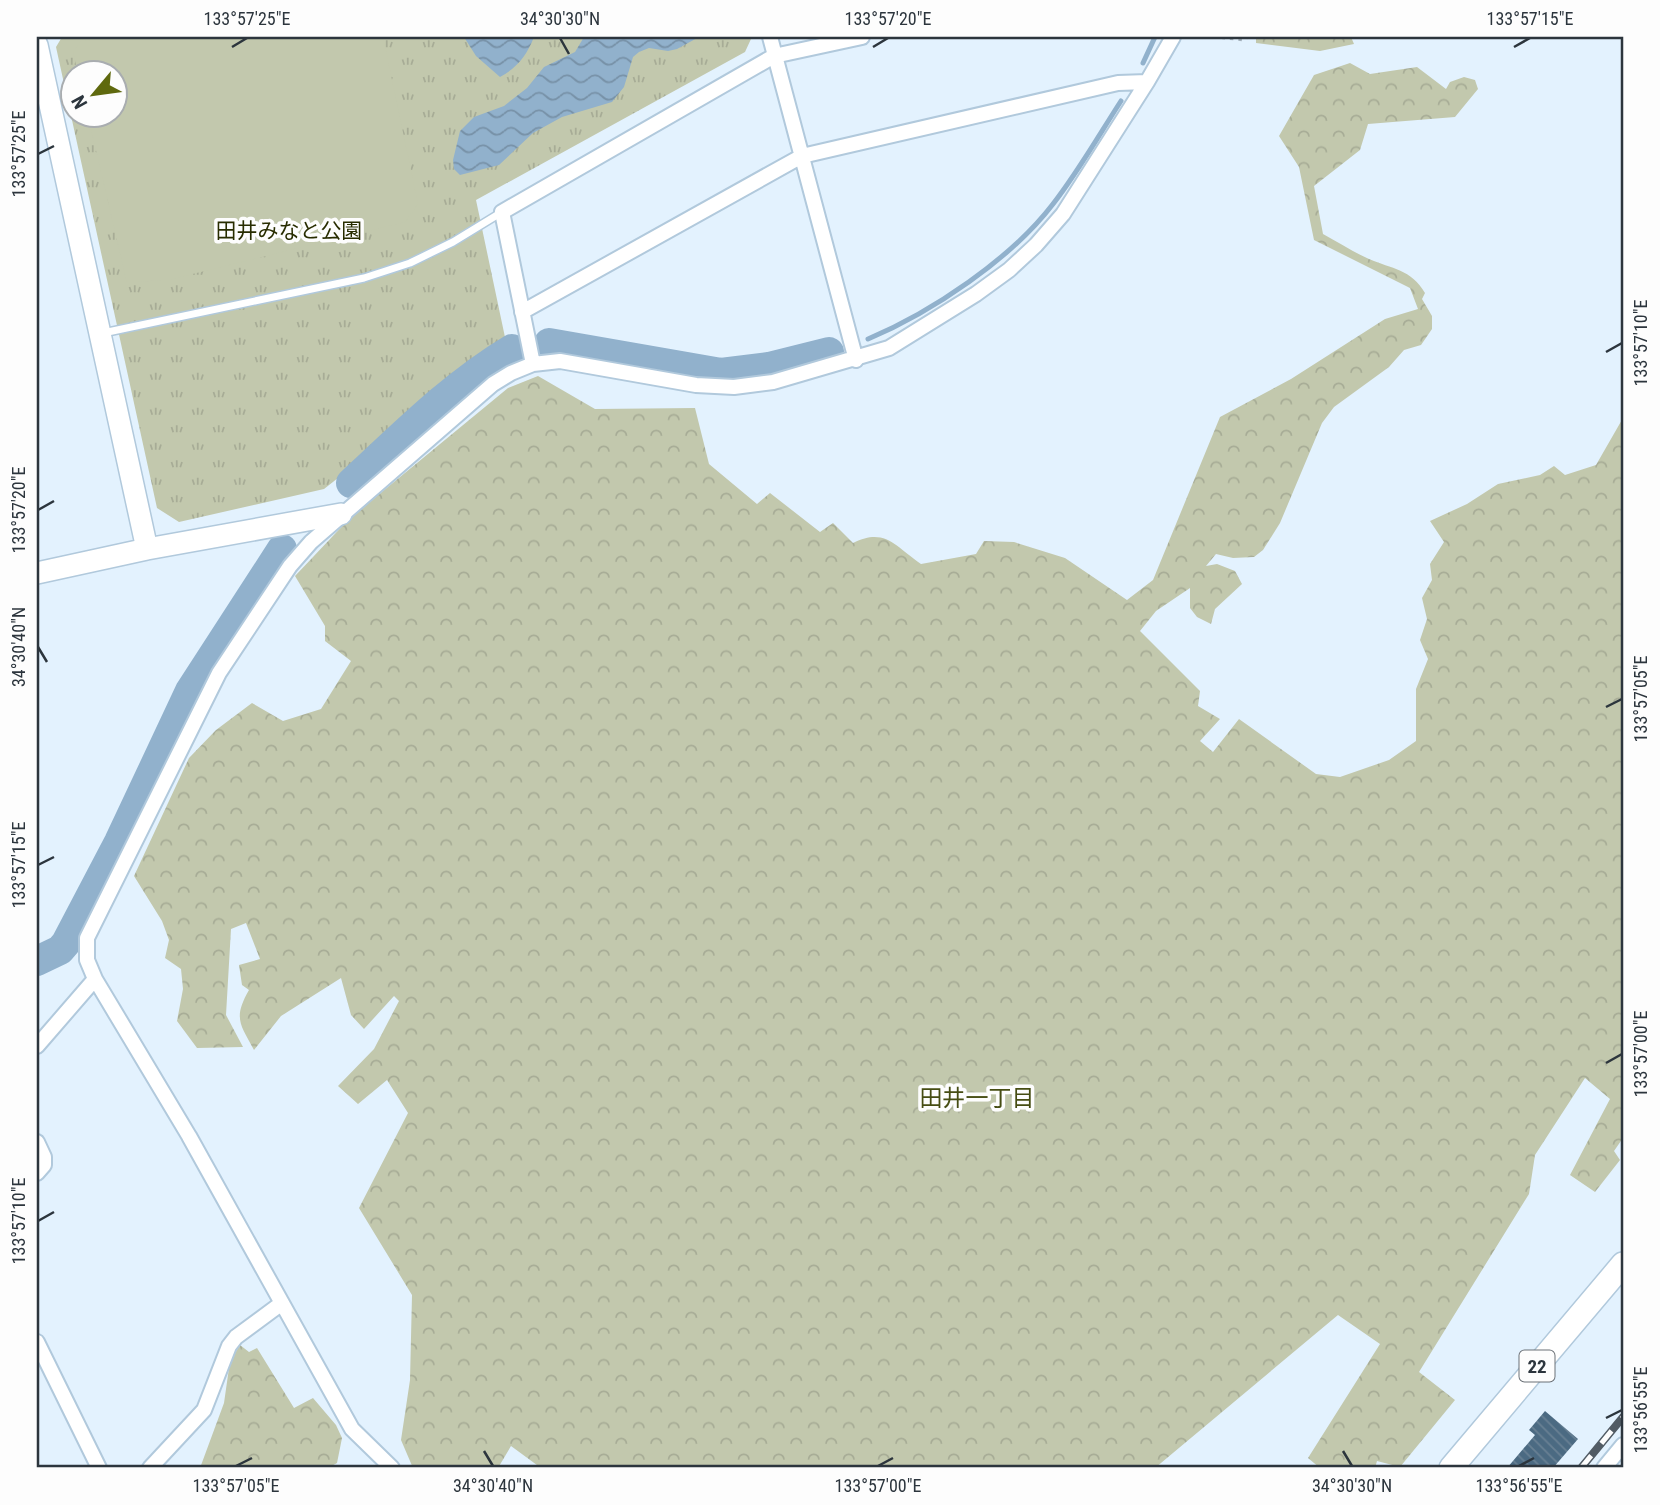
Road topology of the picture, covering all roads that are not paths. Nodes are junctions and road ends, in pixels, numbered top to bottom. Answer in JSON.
{"nodes":[{"id":1,"x":770,"y":37,"type":"edge"},
{"id":2,"x":862,"y":37,"type":"edge"},
{"id":3,"x":1173,"y":37,"type":"edge"},
{"id":4,"x":37,"y":45,"type":"edge"},
{"id":5,"x":774,"y":56,"type":"junction"},
{"id":6,"x":1147,"y":82,"type":"junction"},
{"id":7,"x":803,"y":156,"type":"junction"},
{"id":8,"x":502,"y":212,"type":"junction"},
{"id":9,"x":522,"y":312,"type":"junction"},
{"id":10,"x":99,"y":334,"type":"junction"},
{"id":11,"x":856,"y":360,"type":"junction"},
{"id":12,"x":533,"y":364,"type":"junction"},
{"id":13,"x":341,"y":514,"type":"junction"},
{"id":14,"x":147,"y":549,"type":"junction"},
{"id":15,"x":37,"y":573,"type":"edge"},
{"id":16,"x":95,"y":979,"type":"junction"},
{"id":17,"x":37,"y":1046,"type":"edge"},
{"id":18,"x":37,"y":1142,"type":"edge"},
{"id":19,"x":37,"y":1174,"type":"edge"},
{"id":20,"x":1623,"y":1264,"type":"edge"},
{"id":21,"x":282,"y":1303,"type":"junction"},
{"id":22,"x":37,"y":1342,"type":"edge"},
{"id":23,"x":1623,"y":1446,"type":"edge"},
{"id":24,"x":99,"y":1468,"type":"edge"},
{"id":25,"x":150,"y":1468,"type":"edge"},
{"id":26,"x":392,"y":1468,"type":"edge"},
{"id":27,"x":1451,"y":1468,"type":"edge"},
{"id":28,"x":1604,"y":1468,"type":"edge"}],
"edges":[{"from":1,"to":5,"type":"street"},
{"from":2,"to":5,"type":"street"},
{"from":3,"to":6,"type":"street"},
{"from":4,"to":10,"type":"street"},
{"from":5,"to":7,"type":"street"},
{"from":5,"to":8,"type":"street"},
{"from":6,"to":7,"type":"street"},
{"from":6,"to":11,"type":"street"},
{"from":7,"to":9,"type":"street"},
{"from":7,"to":11,"type":"street"},
{"from":8,"to":9,"type":"street"},
{"from":8,"to":10,"type":"lane"},
{"from":9,"to":12,"type":"street"},
{"from":10,"to":14,"type":"street"},
{"from":11,"to":12,"type":"street"},
{"from":12,"to":13,"type":"street"},
{"from":13,"to":14,"type":"street"},
{"from":13,"to":16,"type":"street"},
{"from":14,"to":15,"type":"street"},
{"from":16,"to":17,"type":"street"},
{"from":16,"to":21,"type":"street"},
{"from":18,"to":19,"type":"street"},
{"from":20,"to":27,"type":"main road","number":"22"},
{"from":21,"to":25,"type":"street"},
{"from":21,"to":26,"type":"street"},
{"from":22,"to":24,"type":"street"},
{"from":23,"to":28,"type":"street"}]}
